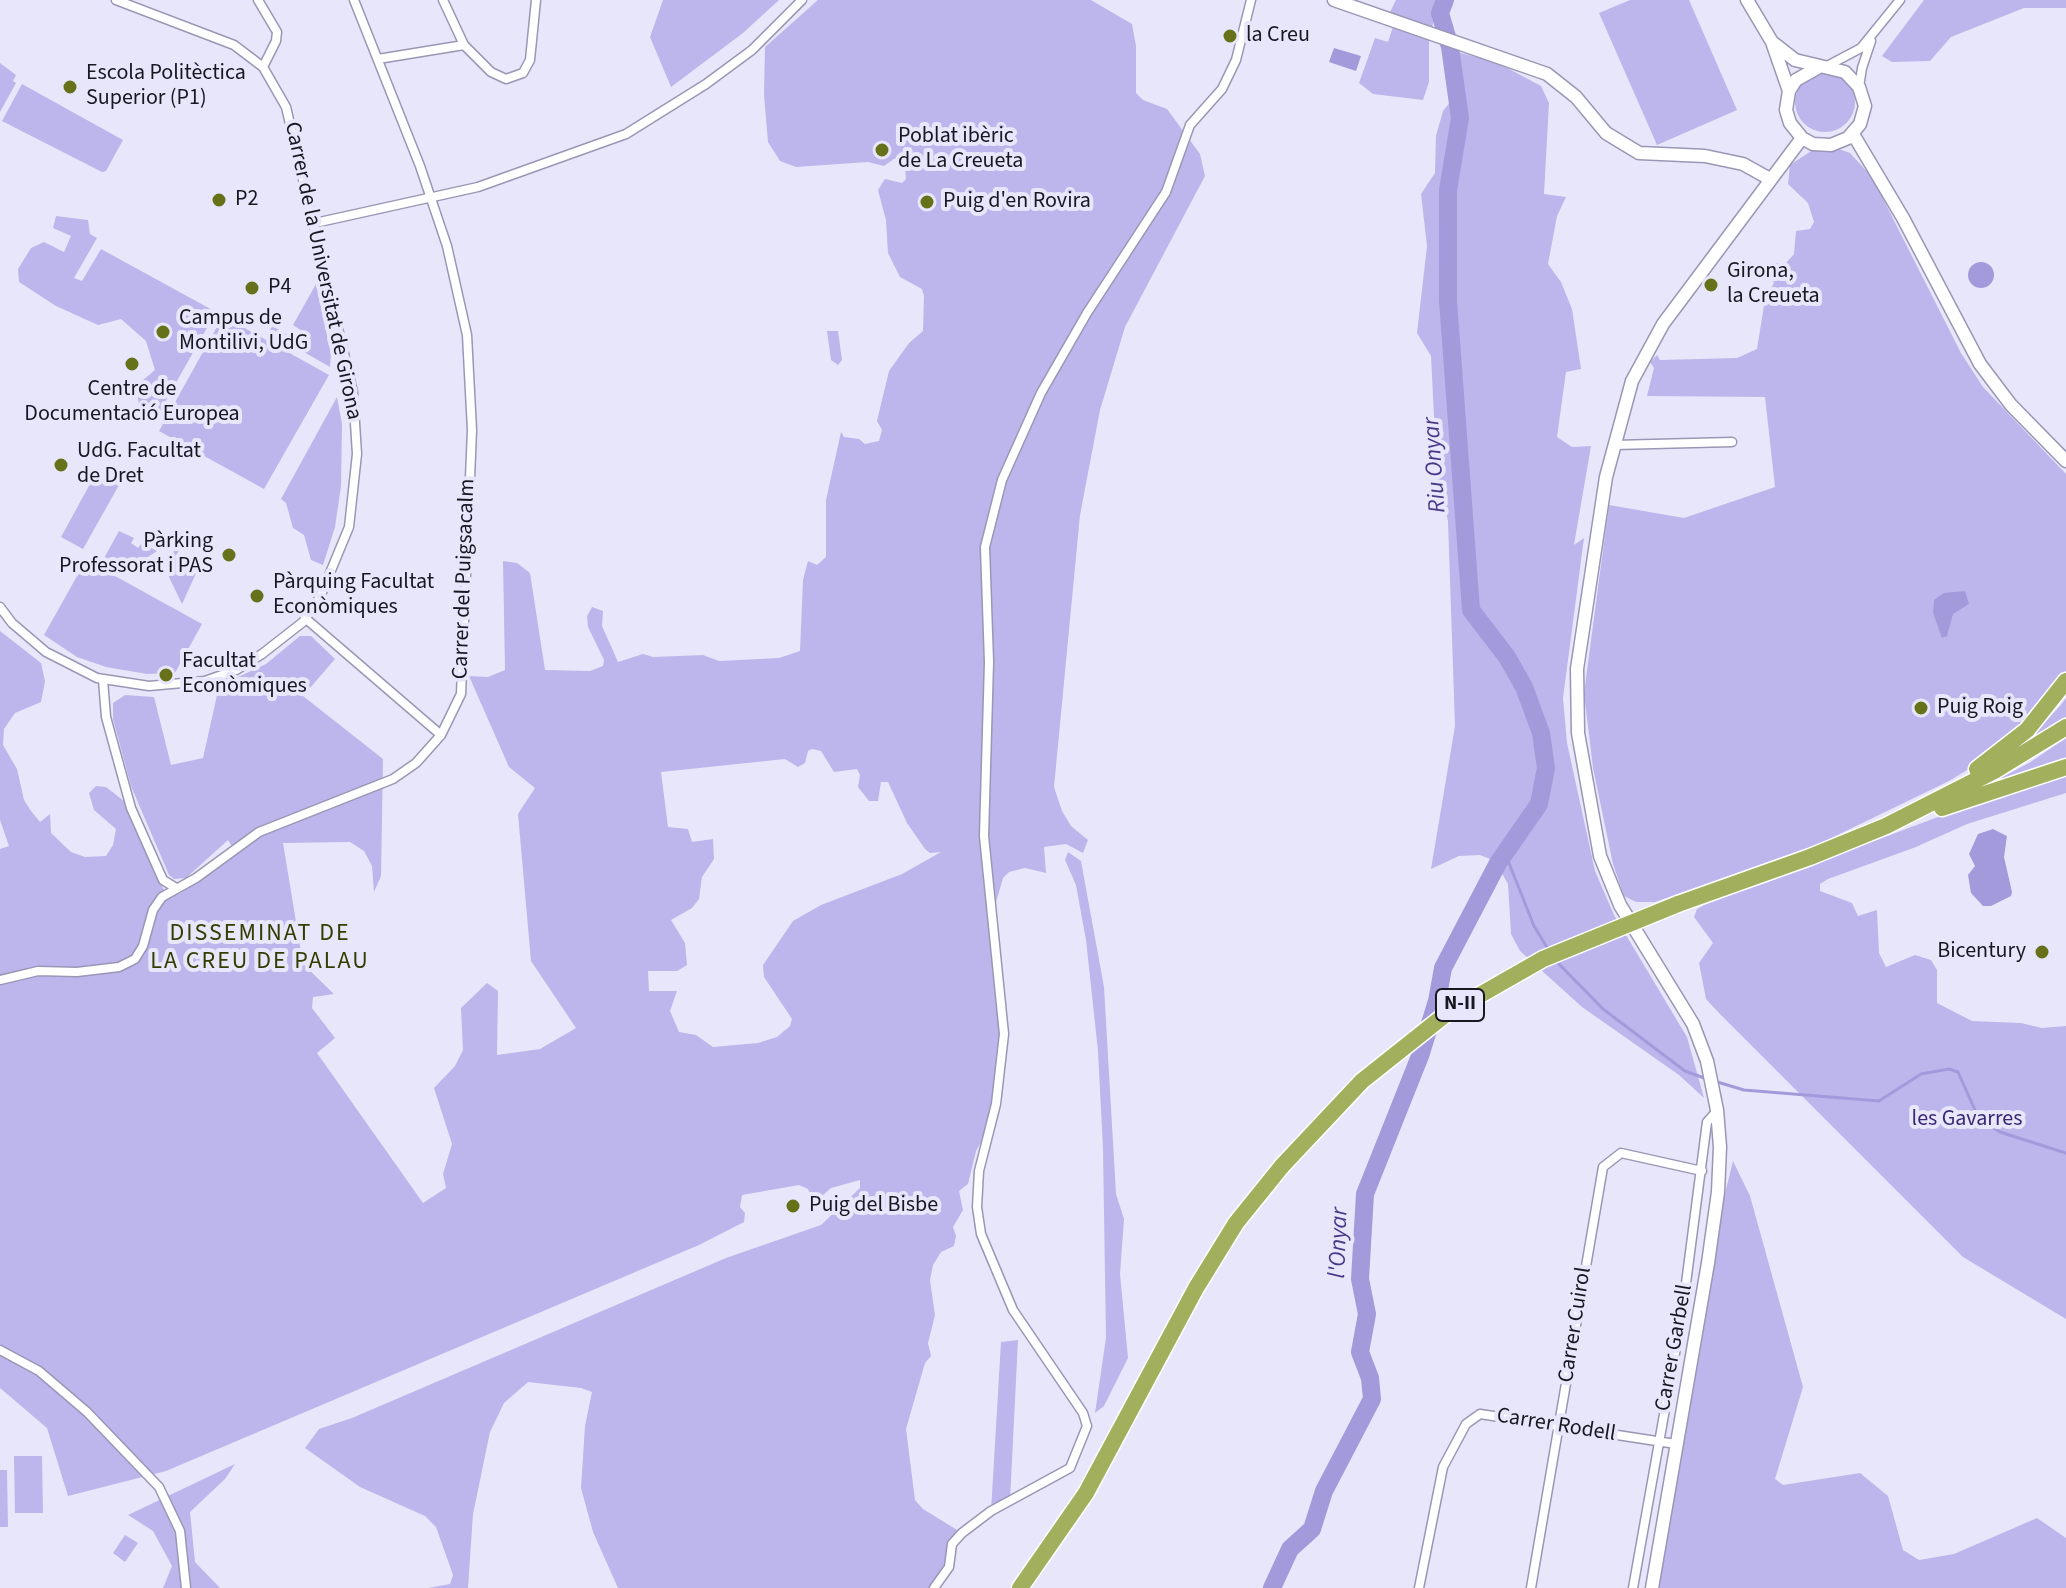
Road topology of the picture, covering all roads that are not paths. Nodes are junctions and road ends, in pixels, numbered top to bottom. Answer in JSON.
{"nodes":[{"id":1,"x":116,"y":0,"type":"edge"},
{"id":2,"x":258,"y":0,"type":"edge"},
{"id":3,"x":354,"y":0,"type":"edge"},
{"id":4,"x":443,"y":0,"type":"edge"},
{"id":5,"x":536,"y":0,"type":"edge"},
{"id":6,"x":802,"y":0,"type":"edge"},
{"id":7,"x":1251,"y":0,"type":"edge"},
{"id":8,"x":1334,"y":0,"type":"edge"},
{"id":9,"x":1747,"y":0,"type":"edge"},
{"id":10,"x":1900,"y":0,"type":"edge"},
{"id":11,"x":1874,"y":35,"type":"junction"},
{"id":12,"x":1772,"y":42,"type":"junction"},
{"id":13,"x":464,"y":45,"type":"junction"},
{"id":14,"x":378,"y":59,"type":"junction"},
{"id":15,"x":263,"y":67,"type":"junction"},
{"id":16,"x":1823,"y":67,"type":"junction"},
{"id":17,"x":1859,"y":87,"type":"junction"},
{"id":18,"x":1789,"y":91,"type":"junction"},
{"id":19,"x":1853,"y":134,"type":"junction"},
{"id":20,"x":1802,"y":138,"type":"junction"},
{"id":21,"x":1770,"y":179,"type":"junction"},
{"id":22,"x":430,"y":197,"type":"junction"},
{"id":23,"x":315,"y":223,"type":"junction"},
{"id":24,"x":1732,"y":442,"type":"dead end"},
{"id":25,"x":1614,"y":445,"type":"junction"},
{"id":26,"x":2064,"y":461,"type":"edge"},
{"id":27,"x":0,"y":607,"type":"edge"},
{"id":28,"x":305,"y":618,"type":"junction"},
{"id":29,"x":103,"y":680,"type":"junction"},
{"id":30,"x":2066,"y":681,"type":"edge"},
{"id":31,"x":2066,"y":727,"type":"edge"},
{"id":32,"x":441,"y":735,"type":"junction"},
{"id":33,"x":2066,"y":767,"type":"edge"},
{"id":34,"x":1898,"y":820,"type":"junction"},
{"id":35,"x":1873,"y":831,"type":"junction"},
{"id":36,"x":176,"y":888,"type":"junction"},
{"id":37,"x":0,"y":980,"type":"edge"},
{"id":38,"x":1717,"y":1110,"type":"junction"},
{"id":39,"x":1702,"y":1171,"type":"junction"},
{"id":40,"x":0,"y":1350,"type":"edge"},
{"id":41,"x":1559,"y":1426,"type":"junction"},
{"id":42,"x":1656,"y":1441,"type":"junction"},
{"id":43,"x":1676,"y":1444,"type":"junction"},
{"id":44,"x":186,"y":1588,"type":"edge"},
{"id":45,"x":934,"y":1588,"type":"edge"},
{"id":46,"x":1020,"y":1588,"type":"edge"},
{"id":47,"x":1419,"y":1588,"type":"edge"},
{"id":48,"x":1531,"y":1588,"type":"edge"},
{"id":49,"x":1633,"y":1588,"type":"edge"},
{"id":50,"x":1652,"y":1588,"type":"edge"}],
"edges":[{"from":1,"to":15,"type":"street","name":"Carrer de la Universitat de Girona"},
{"from":2,"to":15,"type":"street"},
{"from":3,"to":14,"type":"street","name":"Carrer del Puigsacalm"},
{"from":4,"to":13,"type":"street"},
{"from":5,"to":13,"type":"street"},
{"from":6,"to":22,"type":"street"},
{"from":7,"to":45,"type":"street"},
{"from":8,"to":21,"type":"main road"},
{"from":9,"to":12,"type":"main road"},
{"from":10,"to":11,"type":"street"},
{"from":11,"to":16,"type":"street"},
{"from":11,"to":17,"type":"street"},
{"from":12,"to":16,"type":"main road"},
{"from":12,"to":18,"type":"main road"},
{"from":13,"to":14,"type":"street"},
{"from":14,"to":22,"type":"street","name":"Carrer del Puigsacalm"},
{"from":15,"to":23,"type":"street","name":"Carrer de la Universitat de Girona"},
{"from":16,"to":17,"type":"main road"},
{"from":16,"to":18,"type":"main road"},
{"from":17,"to":19,"type":"main road"},
{"from":18,"to":20,"type":"main road"},
{"from":19,"to":20,"type":"main road"},
{"from":19,"to":26,"type":"main road"},
{"from":20,"to":21,"type":"main road"},
{"from":21,"to":25,"type":"main road"},
{"from":22,"to":23,"type":"street"},
{"from":22,"to":32,"type":"street","name":"Carrer del Puigsacalm"},
{"from":23,"to":28,"type":"street","name":"Carrer de la Universitat de Girona"},
{"from":24,"to":25,"type":"street"},
{"from":25,"to":38,"type":"main road"},
{"from":27,"to":29,"type":"street","name":"Carrer de la Universitat de Girona"},
{"from":28,"to":29,"type":"street","name":"Carrer de la Universitat de Girona"},
{"from":28,"to":32,"type":"street"},
{"from":29,"to":36,"type":"street"},
{"from":30,"to":34,"type":"highway"},
{"from":31,"to":34,"type":"highway","number":"N-II"},
{"from":32,"to":36,"type":"street","name":"Carrer del Puigsacalm"},
{"from":33,"to":35,"type":"highway"},
{"from":34,"to":35,"type":"highway","number":"N-II"},
{"from":35,"to":46,"type":"highway","number":"N-II","bridge":true},
{"from":36,"to":37,"type":"street","name":"Carrer del Puigsacalm"},
{"from":38,"to":39,"type":"street","name":"Carrer Garbell"},
{"from":38,"to":43,"type":"main road"},
{"from":39,"to":41,"type":"street","name":"Carrer Cuirol"},
{"from":39,"to":42,"type":"street","name":"Carrer Garbell"},
{"from":40,"to":44,"type":"street"},
{"from":41,"to":42,"type":"street","name":"Carrer Rodell"},
{"from":41,"to":47,"type":"street","name":"Carrer Rodell"},
{"from":41,"to":48,"type":"street","name":"Carrer Cuirol"},
{"from":42,"to":43,"type":"street","name":"Carrer Rodell"},
{"from":42,"to":49,"type":"street","name":"Carrer Garbell"},
{"from":43,"to":50,"type":"main road"}]}
